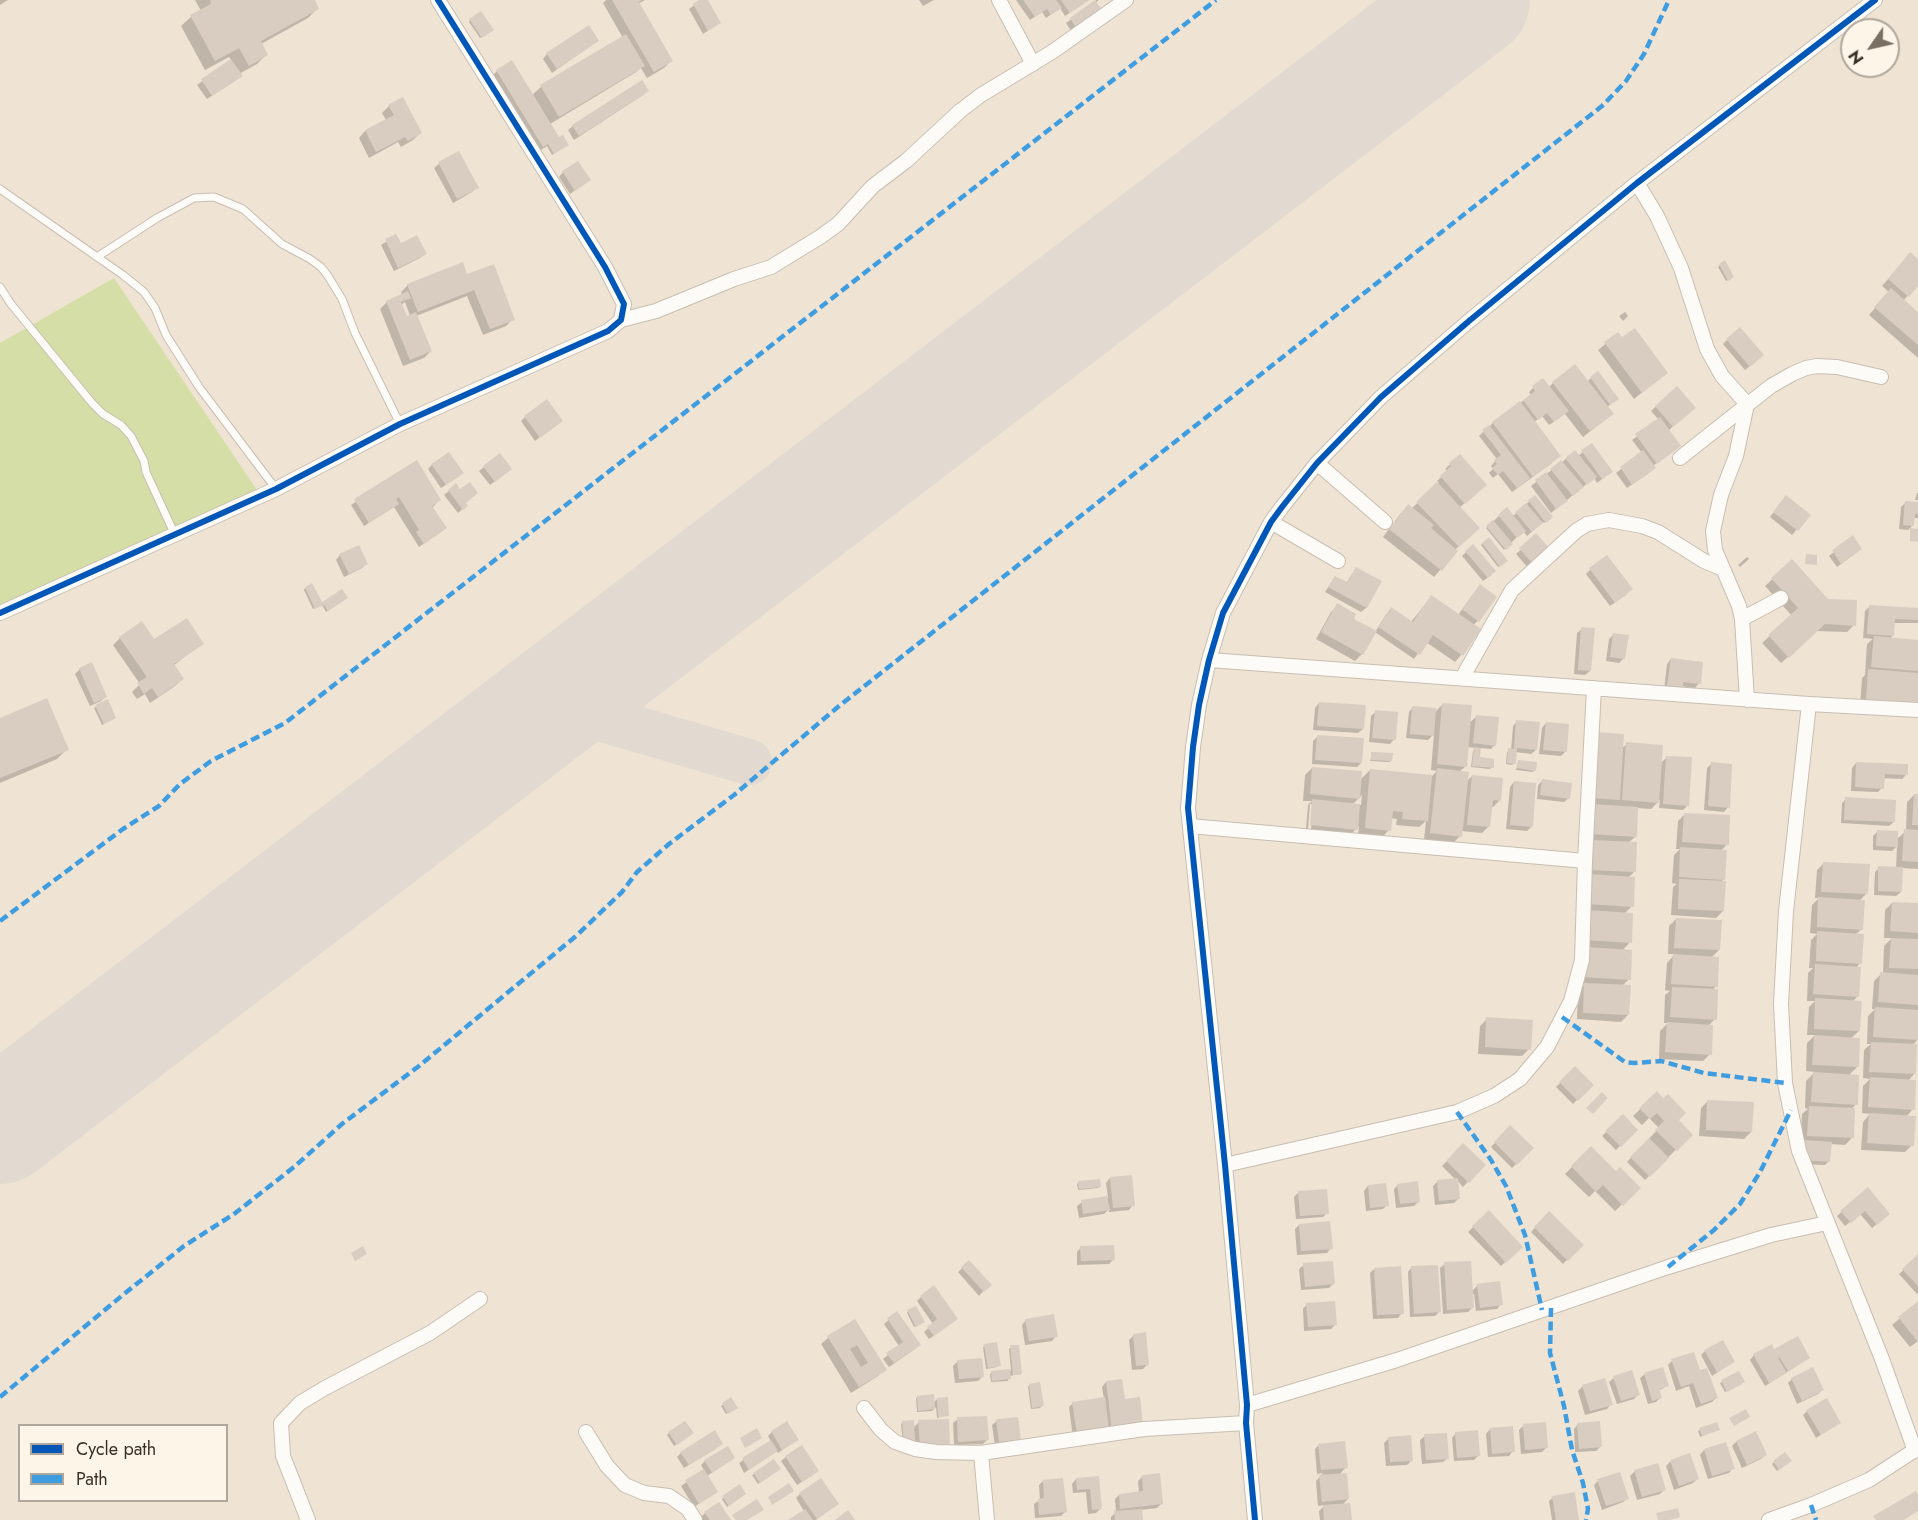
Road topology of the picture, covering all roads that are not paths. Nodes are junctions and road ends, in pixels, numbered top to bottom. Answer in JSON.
{"nodes":[{"id":1,"x":438,"y":0,"type":"edge"},
{"id":2,"x":999,"y":0,"type":"edge"},
{"id":3,"x":1126,"y":0,"type":"edge"},
{"id":4,"x":1875,"y":0,"type":"edge"},
{"id":5,"x":1033,"y":64,"type":"junction"},
{"id":6,"x":1637,"y":183,"type":"junction"},
{"id":7,"x":0,"y":189,"type":"edge"},
{"id":8,"x":97,"y":257,"type":"junction"},
{"id":9,"x":0,"y":287,"type":"edge"},
{"id":10,"x":621,"y":320,"type":"junction"},
{"id":11,"x":1881,"y":377,"type":"dead end"},
{"id":12,"x":1747,"y":404,"type":"junction"},
{"id":13,"x":400,"y":424,"type":"junction"},
{"id":14,"x":1680,"y":458,"type":"dead end"},
{"id":15,"x":1317,"y":463,"type":"junction"},
{"id":16,"x":276,"y":489,"type":"junction"},
{"id":17,"x":1271,"y":522,"type":"junction"},
{"id":18,"x":1385,"y":522,"type":"dead end"},
{"id":19,"x":175,"y":536,"type":"junction"},
{"id":20,"x":1338,"y":561,"type":"dead end"},
{"id":21,"x":1723,"y":569,"type":"junction"},
{"id":22,"x":1780,"y":597,"type":"dead end"},
{"id":23,"x":0,"y":613,"type":"edge"},
{"id":24,"x":1743,"y":619,"type":"junction"},
{"id":25,"x":1209,"y":660,"type":"junction"},
{"id":26,"x":1462,"y":678,"type":"junction"},
{"id":27,"x":1594,"y":688,"type":"junction"},
{"id":28,"x":1747,"y":700,"type":"junction"},
{"id":29,"x":1809,"y":704,"type":"junction"},
{"id":30,"x":1918,"y":710,"type":"edge"},
{"id":31,"x":1190,"y":826,"type":"junction"},
{"id":32,"x":1585,"y":861,"type":"junction"},
{"id":33,"x":1225,"y":1165,"type":"junction"},
{"id":34,"x":1827,"y":1223,"type":"junction"},
{"id":35,"x":480,"y":1299,"type":"dead end"},
{"id":36,"x":1247,"y":1405,"type":"junction"},
{"id":37,"x":864,"y":1408,"type":"dead end"},
{"id":38,"x":1246,"y":1423,"type":"junction"},
{"id":39,"x":586,"y":1432,"type":"dead end"},
{"id":40,"x":1916,"y":1450,"type":"edge"},
{"id":41,"x":981,"y":1453,"type":"junction"},
{"id":42,"x":308,"y":1520,"type":"edge"},
{"id":43,"x":695,"y":1520,"type":"edge"},
{"id":44,"x":987,"y":1520,"type":"edge"},
{"id":45,"x":1255,"y":1520,"type":"edge"},
{"id":46,"x":1769,"y":1520,"type":"edge"}],
"edges":[{"from":1,"to":10,"type":"street"},
{"from":2,"to":5,"type":"street"},
{"from":3,"to":5,"type":"street"},
{"from":4,"to":6,"type":"street"},
{"from":5,"to":10,"type":"street"},
{"from":6,"to":12,"type":"street"},
{"from":6,"to":15,"type":"street"},
{"from":7,"to":8,"type":"lane"},
{"from":8,"to":13,"type":"lane"},
{"from":8,"to":16,"type":"lane"},
{"from":9,"to":19,"type":"lane"},
{"from":10,"to":13,"type":"street"},
{"from":11,"to":12,"type":"street"},
{"from":12,"to":14,"type":"street"},
{"from":12,"to":21,"type":"street"},
{"from":13,"to":16,"type":"street"},
{"from":15,"to":17,"type":"street"},
{"from":15,"to":18,"type":"street"},
{"from":16,"to":19,"type":"street"},
{"from":17,"to":20,"type":"street"},
{"from":17,"to":25,"type":"street"},
{"from":19,"to":23,"type":"street"},
{"from":21,"to":24,"type":"street"},
{"from":21,"to":26,"type":"street"},
{"from":22,"to":24,"type":"street"},
{"from":24,"to":28,"type":"street"},
{"from":25,"to":26,"type":"street"},
{"from":25,"to":31,"type":"street"},
{"from":26,"to":27,"type":"street"},
{"from":27,"to":28,"type":"street"},
{"from":27,"to":32,"type":"street"},
{"from":28,"to":29,"type":"street"},
{"from":29,"to":30,"type":"street"},
{"from":29,"to":34,"type":"street"},
{"from":31,"to":32,"type":"street"},
{"from":31,"to":33,"type":"street"},
{"from":32,"to":33,"type":"street"},
{"from":33,"to":36,"type":"street"},
{"from":34,"to":36,"type":"street"},
{"from":34,"to":40,"type":"street"},
{"from":35,"to":42,"type":"street"},
{"from":36,"to":38,"type":"street"},
{"from":37,"to":41,"type":"street"},
{"from":38,"to":41,"type":"street"},
{"from":38,"to":45,"type":"street"},
{"from":39,"to":43,"type":"street"},
{"from":40,"to":46,"type":"street"},
{"from":41,"to":44,"type":"street"}]}
